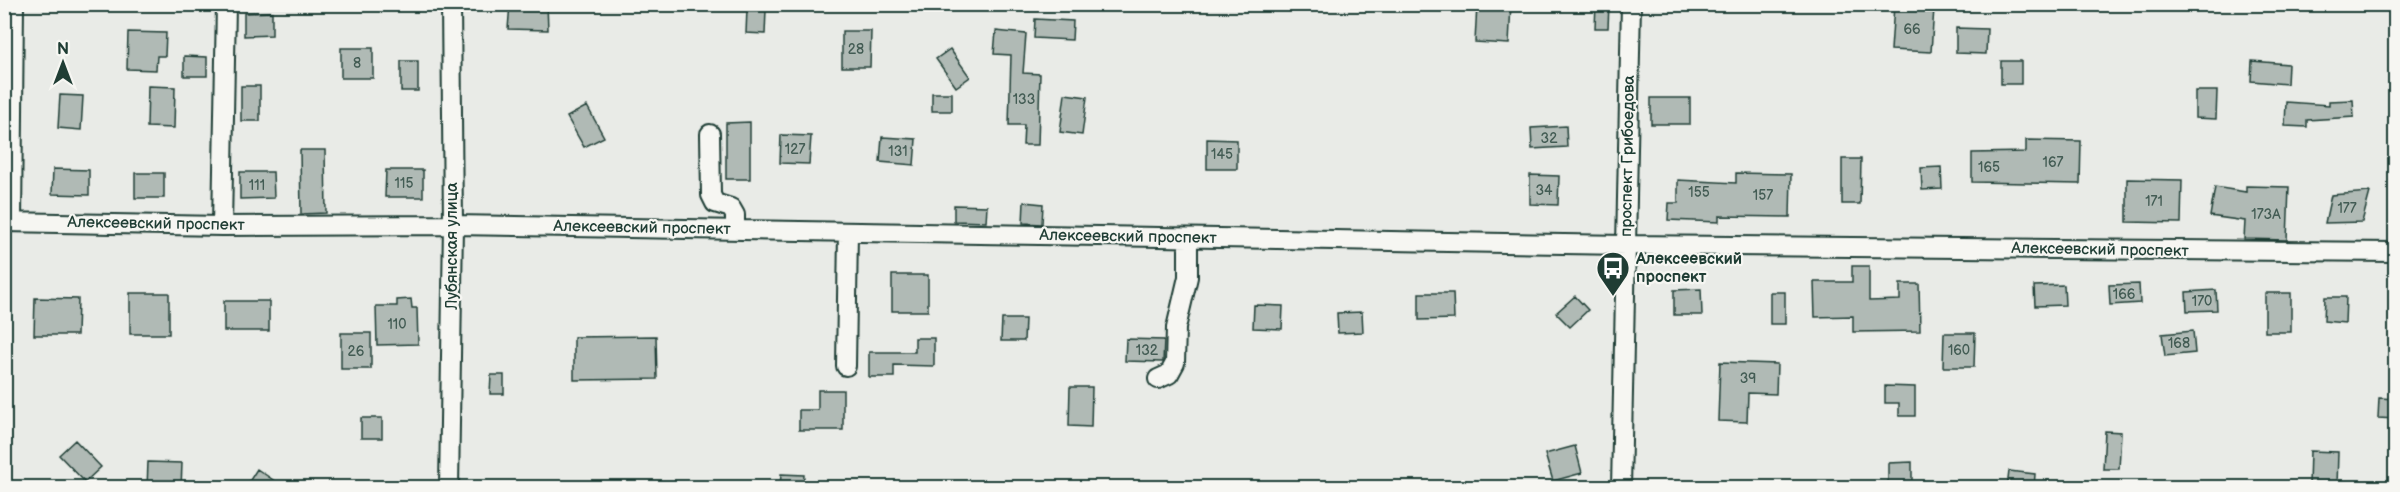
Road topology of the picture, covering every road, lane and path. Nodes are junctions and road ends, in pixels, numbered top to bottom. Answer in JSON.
{"nodes":[{"id":1,"x":14,"y":4,"type":"edge"},
{"id":2,"x":226,"y":4,"type":"edge"},
{"id":3,"x":451,"y":4,"type":"edge"},
{"id":4,"x":1631,"y":4,"type":"edge"},
{"id":5,"x":710,"y":134,"type":"dead end"},
{"id":6,"x":8,"y":222,"type":"edge"},
{"id":7,"x":453,"y":225,"type":"junction"},
{"id":8,"x":222,"y":226,"type":"junction"},
{"id":9,"x":735,"y":230,"type":"junction"},
{"id":10,"x":848,"y":232,"type":"junction"},
{"id":11,"x":1188,"y":238,"type":"junction"},
{"id":12,"x":1626,"y":245,"type":"junction"},
{"id":13,"x":2396,"y":252,"type":"edge"},
{"id":14,"x":846,"y":366,"type":"dead end"},
{"id":15,"x":1158,"y":379,"type":"dead end"},
{"id":16,"x":449,"y":488,"type":"edge"},
{"id":17,"x":1621,"y":488,"type":"edge"}],
"edges":[{"from":1,"to":6,"type":"street"},
{"from":2,"to":8,"type":"street"},
{"from":3,"to":7,"type":"street","name":"Лубянская улица"},
{"from":4,"to":12,"type":"street","name":"проспект Грибоедова"},
{"from":5,"to":9,"type":"street"},
{"from":6,"to":8,"type":"street","name":"Алексеевский проспект"},
{"from":7,"to":8,"type":"street","name":"Алексеевский проспект"},
{"from":7,"to":9,"type":"street","name":"Алексеевский проспект"},
{"from":7,"to":16,"type":"street","name":"Лубянская улица"},
{"from":9,"to":10,"type":"street","name":"Алексеевский проспект"},
{"from":10,"to":11,"type":"street","name":"Алексеевский проспект"},
{"from":10,"to":14,"type":"street"},
{"from":11,"to":12,"type":"street","name":"Алексеевский проспект"},
{"from":11,"to":15,"type":"street"},
{"from":12,"to":13,"type":"street","name":"Алексеевский проспект"},
{"from":12,"to":17,"type":"street","name":"проспект Грибоедова"}]}
